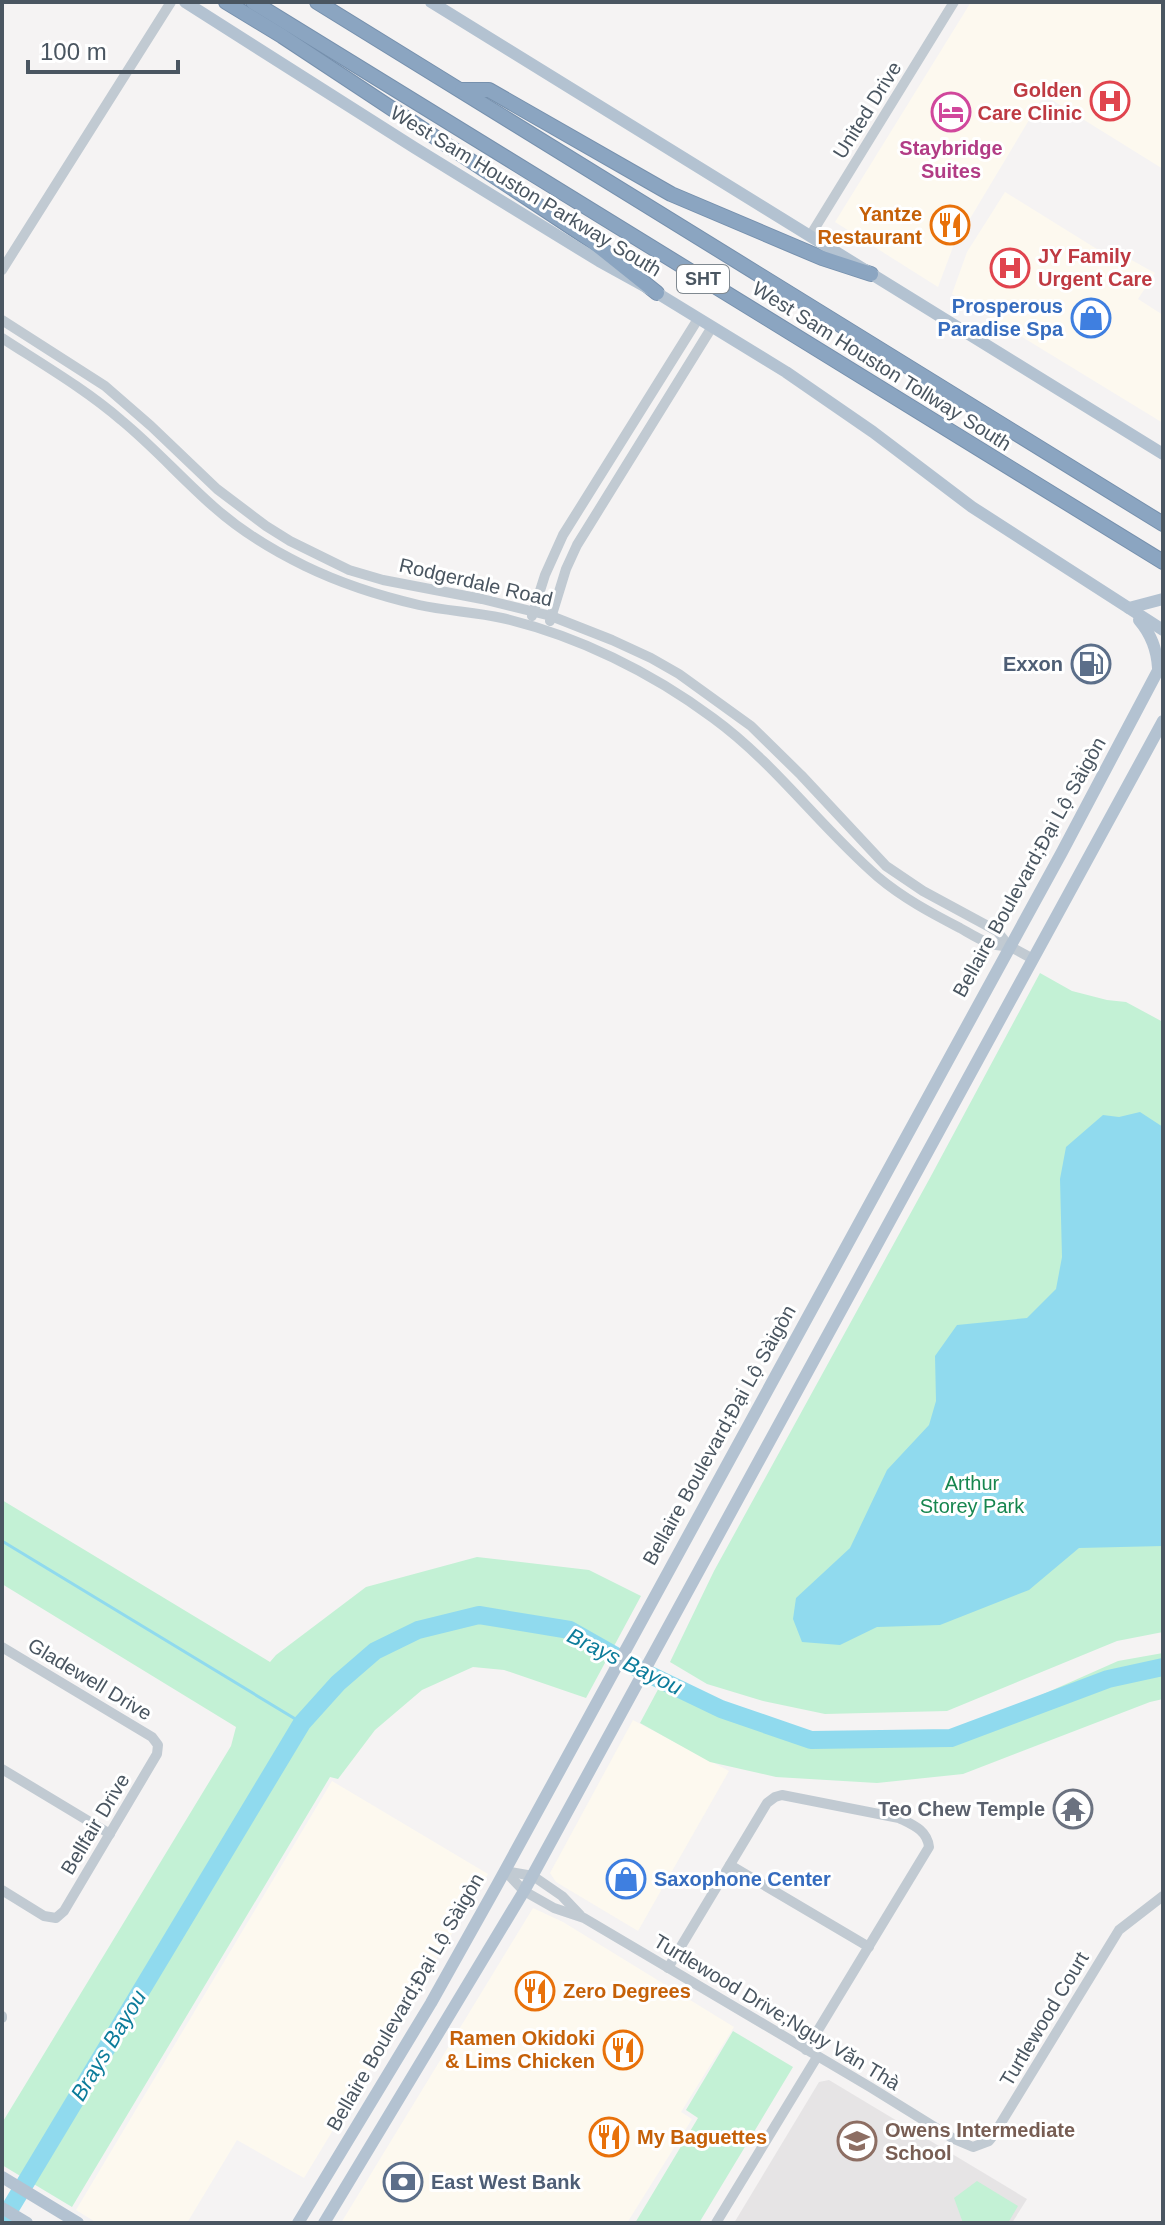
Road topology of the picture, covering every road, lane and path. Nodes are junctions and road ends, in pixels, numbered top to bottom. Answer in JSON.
{"nodes":[{"id":1,"x":171,"y":2,"type":"edge"},
{"id":2,"x":185,"y":2,"type":"edge"},
{"id":3,"x":226,"y":2,"type":"edge"},
{"id":4,"x":253,"y":2,"type":"edge"},
{"id":5,"x":317,"y":2,"type":"edge"},
{"id":6,"x":431,"y":2,"type":"edge"},
{"id":7,"x":954,"y":2,"type":"edge"},
{"id":8,"x":459,"y":90,"type":"junction"},
{"id":9,"x":810,"y":236,"type":"junction"},
{"id":10,"x":2,"y":270,"type":"edge"},
{"id":11,"x":871,"y":274,"type":"junction"},
{"id":12,"x":657,"y":293,"type":"junction"},
{"id":13,"x":698,"y":319,"type":"junction"},
{"id":14,"x":2,"y":320,"type":"edge"},
{"id":15,"x":712,"y":327,"type":"junction"},
{"id":16,"x":2,"y":338,"type":"edge"},
{"id":17,"x":131,"y":409,"type":"junction"},
{"id":18,"x":122,"y":420,"type":"junction"},
{"id":19,"x":1163,"y":454,"type":"edge"},
{"id":20,"x":603,"y":471,"type":"junction"},
{"id":21,"x":618,"y":480,"type":"junction"},
{"id":22,"x":1163,"y":524,"type":"edge"},
{"id":23,"x":266,"y":526,"type":"junction"},
{"id":24,"x":258,"y":539,"type":"junction"},
{"id":25,"x":316,"y":554,"type":"junction"},
{"id":26,"x":1158,"y":559,"type":"edge"},
{"id":27,"x":308,"y":567,"type":"junction"},
{"id":28,"x":1163,"y":599,"type":"edge"},
{"id":29,"x":1129,"y":608,"type":"junction"},
{"id":30,"x":534,"y":611,"type":"junction"},
{"id":31,"x":551,"y":616,"type":"junction"},
{"id":32,"x":529,"y":625,"type":"junction"},
{"id":33,"x":1163,"y":630,"type":"edge"},
{"id":34,"x":547,"y":631,"type":"junction"},
{"id":35,"x":1161,"y":666,"type":"edge"},
{"id":36,"x":1163,"y":721,"type":"edge"},
{"id":37,"x":751,"y":726,"type":"junction"},
{"id":38,"x":740,"y":738,"type":"junction"},
{"id":39,"x":865,"y":845,"type":"junction"},
{"id":40,"x":855,"y":856,"type":"junction"},
{"id":41,"x":1009,"y":946,"type":"junction"},
{"id":42,"x":1033,"y":959,"type":"junction"},
{"id":43,"x":801,"y":1327,"type":"junction"},
{"id":44,"x":825,"y":1341,"type":"junction"},
{"id":45,"x":2,"y":1647,"type":"edge"},
{"id":46,"x":586,"y":1720,"type":"junction"},
{"id":47,"x":611,"y":1734,"type":"junction"},
{"id":48,"x":158,"y":1745,"type":"joint"},
{"id":49,"x":2,"y":1769,"type":"edge"},
{"id":50,"x":110,"y":1834,"type":"junction"},
{"id":51,"x":730,"y":1865,"type":"junction"},
{"id":52,"x":505,"y":1871,"type":"junction"},
{"id":53,"x":533,"y":1876,"type":"junction"},
{"id":54,"x":2,"y":1890,"type":"edge"},
{"id":55,"x":524,"y":1891,"type":"junction"},
{"id":56,"x":1163,"y":1896,"type":"edge"},
{"id":57,"x":581,"y":1916,"type":"junction"},
{"id":58,"x":869,"y":1947,"type":"junction"},
{"id":59,"x":668,"y":1968,"type":"junction"},
{"id":60,"x":806,"y":2050,"type":"junction"},
{"id":61,"x":817,"y":2057,"type":"junction"},
{"id":62,"x":954,"y":2139,"type":"joint"},
{"id":63,"x":2,"y":2177,"type":"edge"},
{"id":64,"x":2,"y":2208,"type":"edge"},
{"id":65,"x":27,"y":2223,"type":"edge"},
{"id":66,"x":78,"y":2223,"type":"edge"},
{"id":67,"x":298,"y":2223,"type":"edge"},
{"id":68,"x":324,"y":2223,"type":"edge"},
{"id":69,"x":716,"y":2223,"type":"edge"}],
"edges":[{"from":1,"to":10,"type":"street"},
{"from":2,"to":12,"type":"main road","name":"West Sam Houston Parkway South"},
{"from":3,"to":12,"type":"highway"},
{"from":4,"to":26,"type":"highway","name":"West Sam Houston Tollway South","number":"SHT"},
{"from":5,"to":8,"type":"highway","name":"West Sam Houston Tollway South","number":"SHT"},
{"from":6,"to":9,"type":"main road"},
{"from":7,"to":9,"type":"street","name":"United Drive"},
{"from":8,"to":11,"type":"highway"},
{"from":8,"to":22,"type":"highway","name":"West Sam Houston Tollway South","number":"SHT"},
{"from":9,"to":11,"type":"main road"},
{"from":11,"to":19,"type":"main road"},
{"from":12,"to":13,"type":"main road","name":"West Sam Houston Parkway South"},
{"from":13,"to":15,"type":"main road","name":"West Sam Houston Parkway South"},
{"from":13,"to":20,"type":"street"},
{"from":14,"to":17,"type":"street","name":"Rodgerdale Road"},
{"from":15,"to":21,"type":"street"},
{"from":15,"to":29,"type":"main road","name":"West Sam Houston Parkway South"},
{"from":16,"to":18,"type":"street","name":"Rodgerdale Road"},
{"from":17,"to":18,"type":"street"},
{"from":17,"to":23,"type":"street","name":"Rodgerdale Road"},
{"from":18,"to":24,"type":"street","name":"Rodgerdale Road"},
{"from":20,"to":21,"type":"street"},
{"from":20,"to":30,"type":"street"},
{"from":21,"to":31,"type":"street"},
{"from":23,"to":24,"type":"street"},
{"from":23,"to":25,"type":"street","name":"Rodgerdale Road"},
{"from":24,"to":27,"type":"street","name":"Rodgerdale Road"},
{"from":25,"to":27,"type":"street"},
{"from":25,"to":30,"type":"street","name":"Rodgerdale Road"},
{"from":27,"to":32,"type":"street","name":"Rodgerdale Road"},
{"from":28,"to":29,"type":"main road"},
{"from":29,"to":33,"type":"main road","name":"West Sam Houston Parkway South"},
{"from":29,"to":35,"type":"main road"},
{"from":30,"to":31,"type":"street","name":"Rodgerdale Road"},
{"from":30,"to":32,"type":"street"},
{"from":31,"to":34,"type":"street"},
{"from":31,"to":37,"type":"street","name":"Rodgerdale Road"},
{"from":32,"to":34,"type":"street","name":"Rodgerdale Road"},
{"from":34,"to":38,"type":"street","name":"Rodgerdale Road"},
{"from":35,"to":41,"type":"main road","name":"Bellaire Boulevard;Đại Lộ Sàigòn"},
{"from":36,"to":42,"type":"main road"},
{"from":37,"to":38,"type":"street"},
{"from":37,"to":39,"type":"street","name":"Rodgerdale Road"},
{"from":38,"to":40,"type":"street","name":"Rodgerdale Road"},
{"from":39,"to":40,"type":"street"},
{"from":39,"to":41,"type":"street","name":"Rodgerdale Road"},
{"from":40,"to":41,"type":"street","name":"Rodgerdale Road"},
{"from":41,"to":42,"type":"street","name":"Rodgerdale Road"},
{"from":41,"to":43,"type":"main road","name":"Bellaire Boulevard;Đại Lộ Sàigòn"},
{"from":42,"to":44,"type":"main road"},
{"from":43,"to":44,"type":"main road"},
{"from":43,"to":46,"type":"main road","name":"Bellaire Boulevard;Đại Lộ Sàigòn"},
{"from":44,"to":47,"type":"main road"},
{"from":45,"to":48,"type":"street","name":"Gladewell Drive"},
{"from":46,"to":47,"type":"main road"},
{"from":46,"to":52,"type":"main road","name":"Bellaire Boulevard;Đại Lộ Sàigòn"},
{"from":47,"to":53,"type":"main road"},
{"from":48,"to":50,"type":"street","name":"Bellfair Drive"},
{"from":49,"to":50,"type":"street"},
{"from":50,"to":54,"type":"street","name":"Bellfair Drive"},
{"from":51,"to":58,"type":"street"},
{"from":51,"to":58,"type":"street"},
{"from":51,"to":59,"type":"street"},
{"from":52,"to":53,"type":"street","name":"Turtlewood Drive;Ngụy Văn Thà"},
{"from":52,"to":55,"type":"street","name":"Turtlewood Drive;Ngụy Văn Thà"},
{"from":52,"to":67,"type":"main road","name":"Bellaire Boulevard;Đại Lộ Sàigòn"},
{"from":53,"to":55,"type":"main road"},
{"from":53,"to":57,"type":"street","name":"Turtlewood Drive;Ngụy Văn Thà"},
{"from":55,"to":57,"type":"street","name":"Turtlewood Drive;Ngụy Văn Thà"},
{"from":55,"to":68,"type":"main road"},
{"from":56,"to":62,"type":"street","name":"Turtlewood Court"},
{"from":57,"to":59,"type":"street","name":"Turtlewood Drive;Ngụy Văn Thà"},
{"from":58,"to":60,"type":"street"},
{"from":59,"to":60,"type":"street","name":"Turtlewood Drive;Ngụy Văn Thà"},
{"from":60,"to":61,"type":"street","name":"Turtlewood Drive;Ngụy Văn Thà"},
{"from":61,"to":62,"type":"street","name":"Turtlewood Drive;Ngụy Văn Thà"},
{"from":61,"to":69,"type":"street"},
{"from":63,"to":66,"type":"main road"},
{"from":64,"to":65,"type":"main road"}]}
